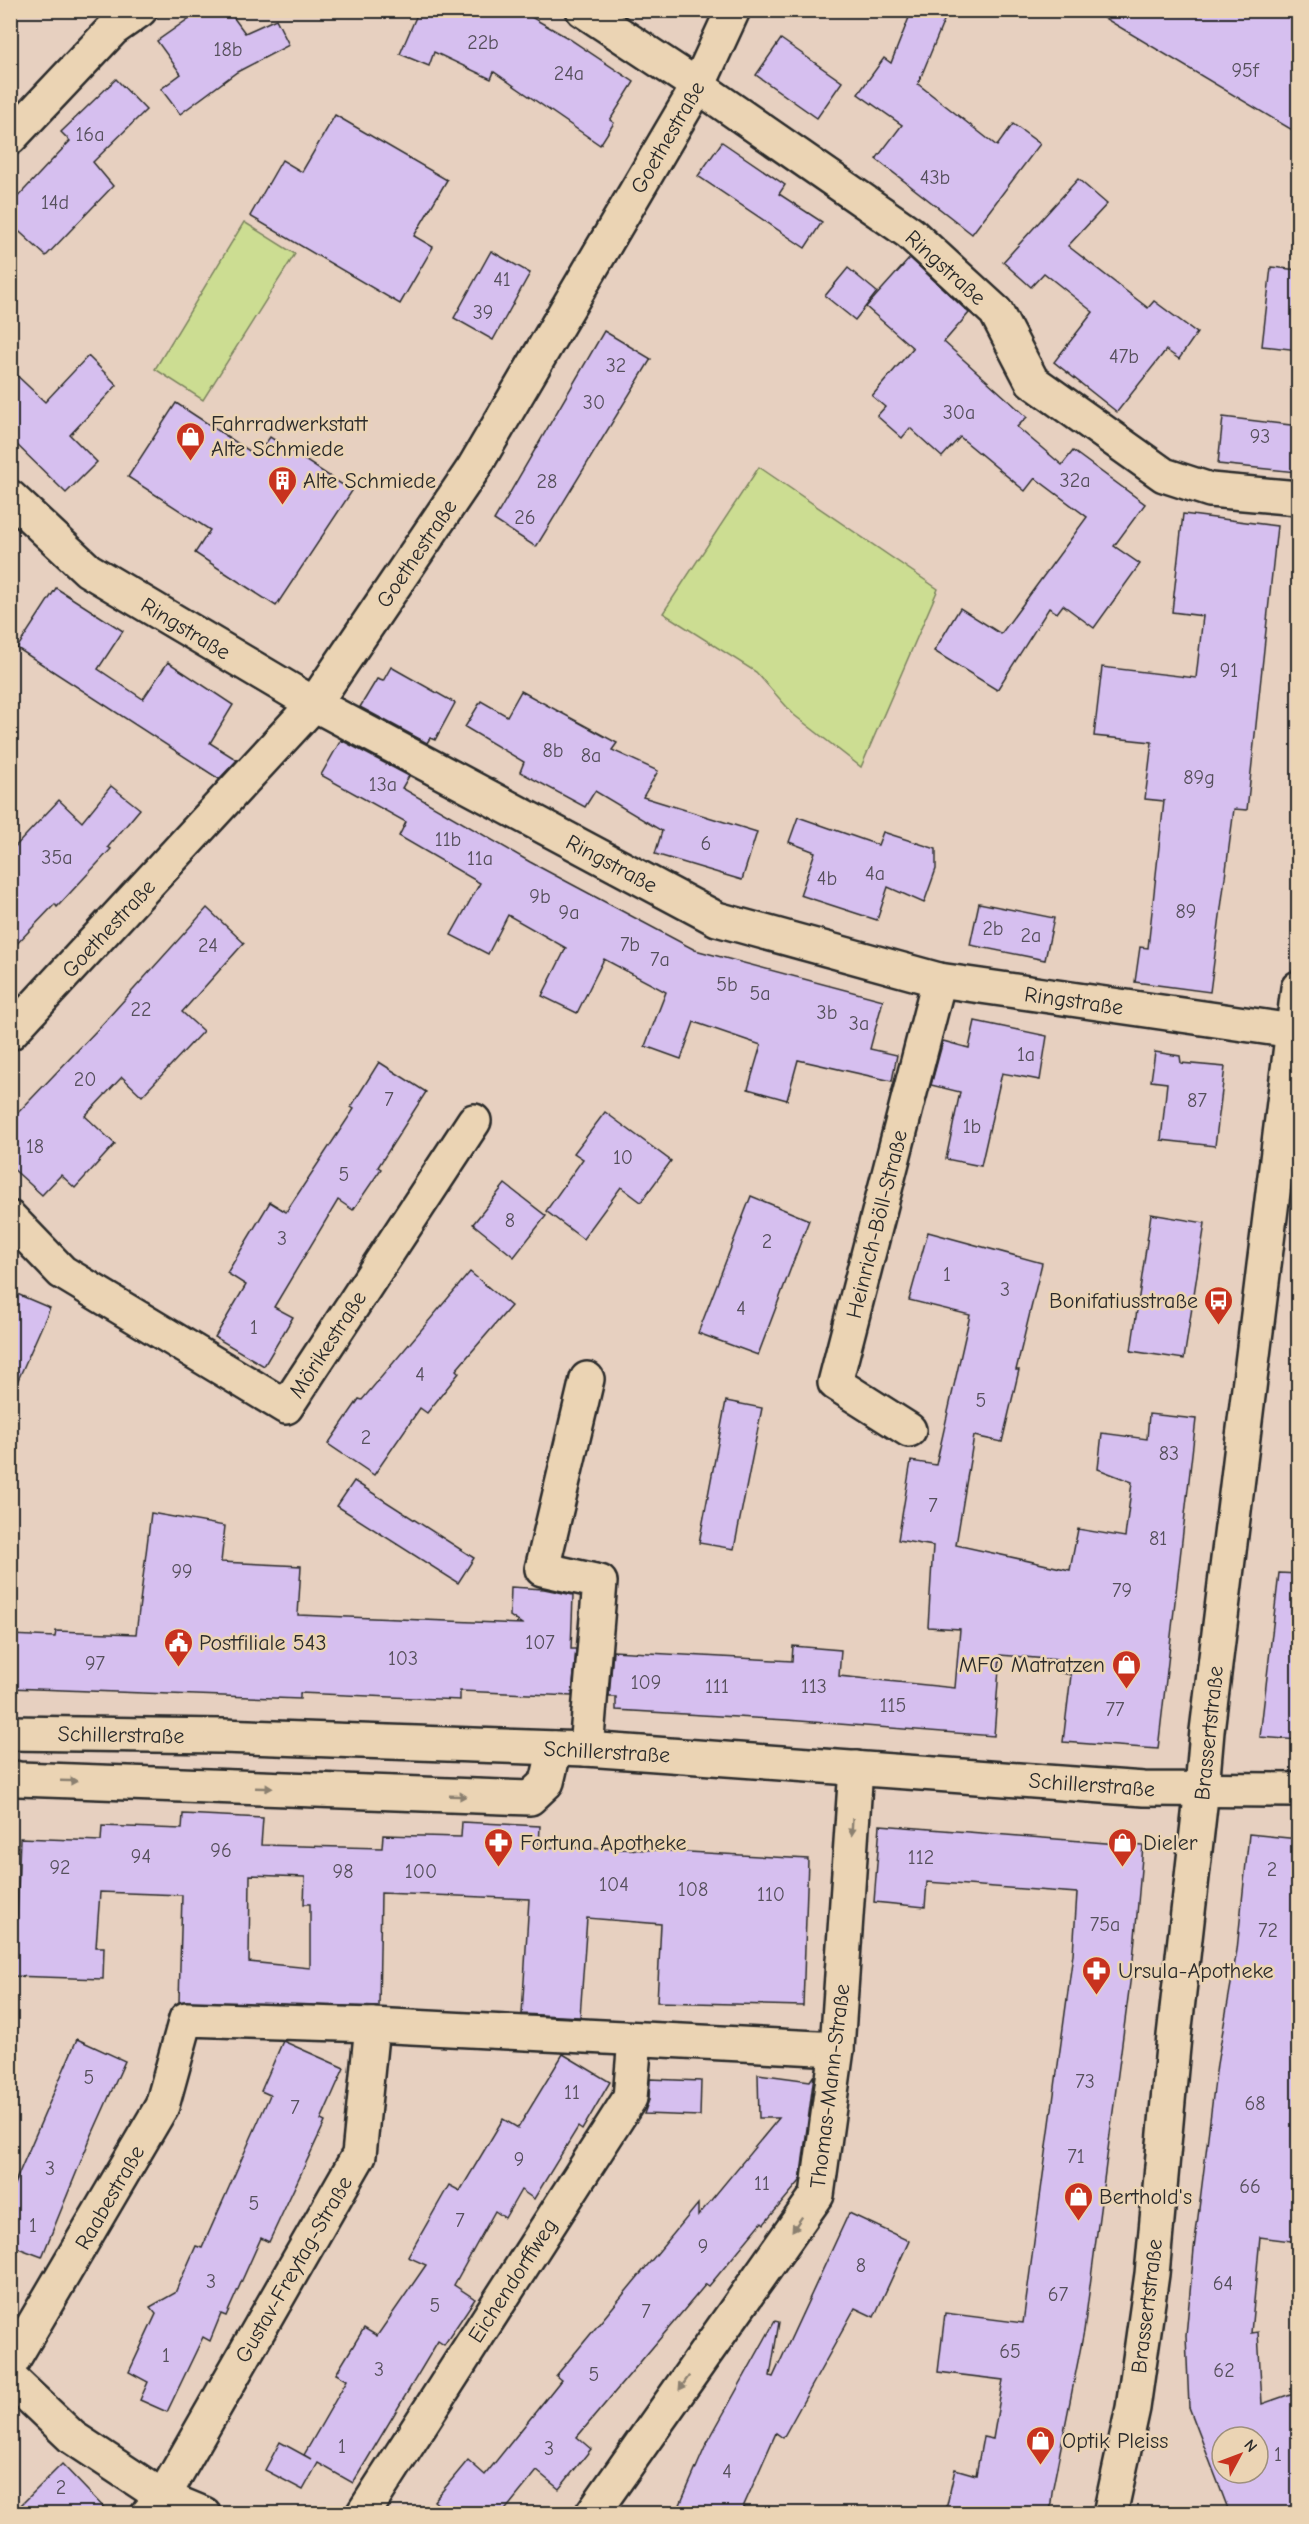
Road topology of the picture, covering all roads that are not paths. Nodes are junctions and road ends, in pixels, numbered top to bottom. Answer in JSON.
{"nodes":[{"id":1,"x":140,"y":10,"type":"edge"},
{"id":2,"x":583,"y":10,"type":"edge"},
{"id":3,"x":733,"y":10,"type":"edge"},
{"id":4,"x":698,"y":86,"type":"junction"},
{"id":5,"x":10,"y":138,"type":"edge"},
{"id":6,"x":10,"y":497,"type":"edge"},
{"id":7,"x":1299,"y":498,"type":"edge"},
{"id":8,"x":314,"y":704,"type":"junction"},
{"id":9,"x":939,"y":980,"type":"junction"},
{"id":10,"x":1299,"y":988,"type":"edge"},
{"id":11,"x":1293,"y":1031,"type":"junction"},
{"id":12,"x":10,"y":1033,"type":"edge"},
{"id":13,"x":474,"y":1120,"type":"dead end"},
{"id":14,"x":10,"y":1218,"type":"edge"},
{"id":15,"x":587,"y":1379,"type":"dead end"},
{"id":16,"x":909,"y":1430,"type":"dead end"},
{"id":17,"x":10,"y":1733,"type":"edge"},
{"id":18,"x":570,"y":1748,"type":"junction"},
{"id":19,"x":856,"y":1768,"type":"junction"},
{"id":20,"x":10,"y":1777,"type":"edge"},
{"id":21,"x":1202,"y":1788,"type":"junction"},
{"id":22,"x":1299,"y":1790,"type":"edge"},
{"id":23,"x":372,"y":2025,"type":"junction"},
{"id":24,"x":635,"y":2038,"type":"junction"},
{"id":25,"x":837,"y":2049,"type":"junction"},
{"id":26,"x":10,"y":2365,"type":"edge"},
{"id":27,"x":10,"y":2378,"type":"edge"},
{"id":28,"x":155,"y":2505,"type":"edge"},
{"id":29,"x":204,"y":2514,"type":"edge"},
{"id":30,"x":363,"y":2514,"type":"edge"},
{"id":31,"x":592,"y":2514,"type":"edge"},
{"id":32,"x":1110,"y":2514,"type":"edge"}],
"edges":[{"from":1,"to":5,"type":"street"},
{"from":2,"to":4,"type":"street","name":"Ringstraße"},
{"from":3,"to":4,"type":"street","name":"Goethestraße"},
{"from":4,"to":7,"type":"street","name":"Ringstraße"},
{"from":4,"to":8,"type":"street","name":"Goethestraße"},
{"from":6,"to":8,"type":"street","name":"Ringstraße"},
{"from":8,"to":9,"type":"street","name":"Ringstraße"},
{"from":8,"to":12,"type":"street","name":"Goethestraße"},
{"from":9,"to":11,"type":"street","name":"Ringstraße"},
{"from":9,"to":16,"type":"street","name":"Heinrich-Böll-Straße"},
{"from":10,"to":11,"type":"street","name":"Brassertstraße"},
{"from":11,"to":21,"type":"street","name":"Brassertstraße"},
{"from":13,"to":14,"type":"street","name":"Mörikestraße"},
{"from":15,"to":18,"type":"street"},
{"from":17,"to":18,"type":"street","name":"Schillerstraße"},
{"from":18,"to":19,"type":"street","name":"Schillerstraße"},
{"from":20,"to":18,"type":"street","one_way":true},
{"from":19,"to":21,"type":"street","name":"Schillerstraße"},
{"from":19,"to":25,"type":"street","name":"Thomas-Mann-Straße","one_way":true},
{"from":21,"to":22,"type":"street"},
{"from":21,"to":32,"type":"street","name":"Brassertstraße"},
{"from":23,"to":24,"type":"street"},
{"from":23,"to":26,"type":"street","name":"Raabestraße"},
{"from":23,"to":28,"type":"street","name":"Gustav-Freytag-Straße"},
{"from":24,"to":25,"type":"street"},
{"from":24,"to":30,"type":"street","name":"Eichendorffweg"},
{"from":25,"to":31,"type":"street","name":"Thomas-Mann-Straße","one_way":true},
{"from":27,"to":28,"type":"street"},
{"from":28,"to":29,"type":"street"}]}
